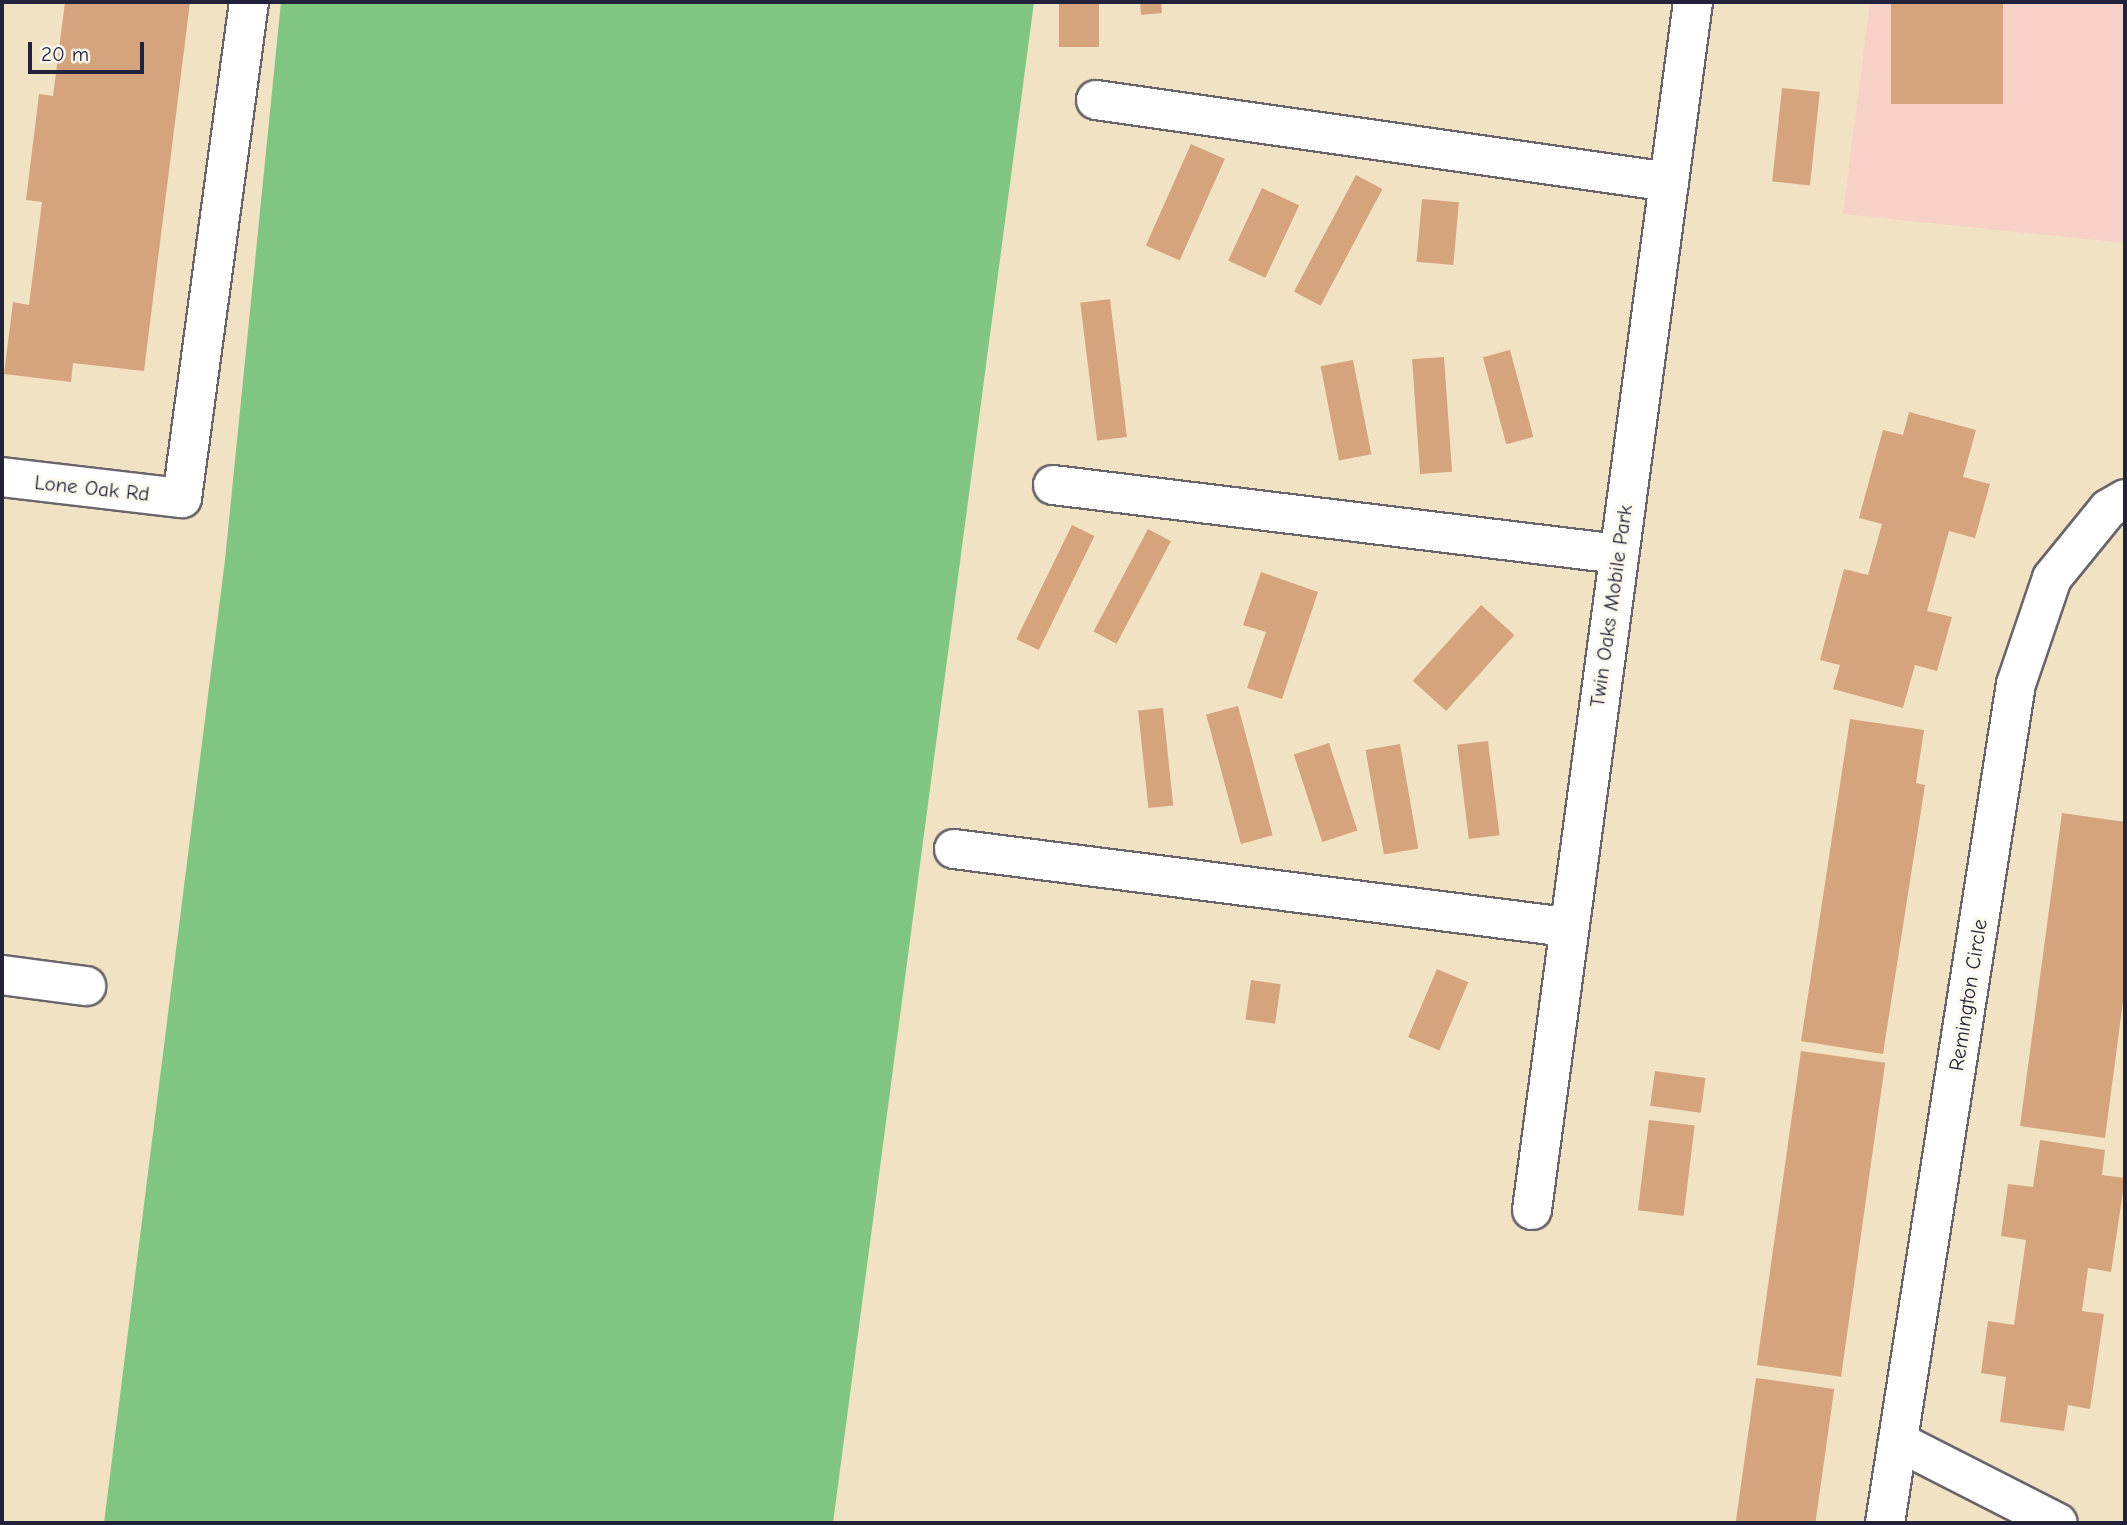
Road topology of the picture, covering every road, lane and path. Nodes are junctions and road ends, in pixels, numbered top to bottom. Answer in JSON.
{"nodes":[{"id":1,"x":249,"y":2,"type":"edge"},
{"id":2,"x":1693,"y":2,"type":"edge"},
{"id":3,"x":1096,"y":100,"type":"dead end"},
{"id":4,"x":1669,"y":182,"type":"junction"},
{"id":5,"x":2,"y":477,"type":"edge"},
{"id":6,"x":1053,"y":485,"type":"dead end"},
{"id":7,"x":2125,"y":499,"type":"edge"},
{"id":8,"x":1618,"y":554,"type":"junction"},
{"id":9,"x":954,"y":849,"type":"dead end"},
{"id":10,"x":1566,"y":927,"type":"junction"},
{"id":11,"x":2,"y":975,"type":"edge"},
{"id":12,"x":86,"y":985,"type":"dead end"},
{"id":13,"x":1532,"y":1210,"type":"dead end"},
{"id":14,"x":1899,"y":1442,"type":"junction"},
{"id":15,"x":1885,"y":1523,"type":"edge"},
{"id":16,"x":2058,"y":1523,"type":"edge"}],
"edges":[{"from":1,"to":5,"type":"street","name":"Lone Oak Rd"},
{"from":2,"to":4,"type":"street","name":"Twin Oaks Mobile Park"},
{"from":3,"to":4,"type":"street"},
{"from":4,"to":8,"type":"street","name":"Twin Oaks Mobile Park"},
{"from":6,"to":8,"type":"street"},
{"from":7,"to":14,"type":"street","name":"Remington Circle"},
{"from":8,"to":10,"type":"street","name":"Twin Oaks Mobile Park"},
{"from":9,"to":10,"type":"street"},
{"from":10,"to":13,"type":"street","name":"Twin Oaks Mobile Park"},
{"from":11,"to":12,"type":"street"},
{"from":14,"to":15,"type":"street","name":"Remington Circle"},
{"from":14,"to":16,"type":"street"}]}
